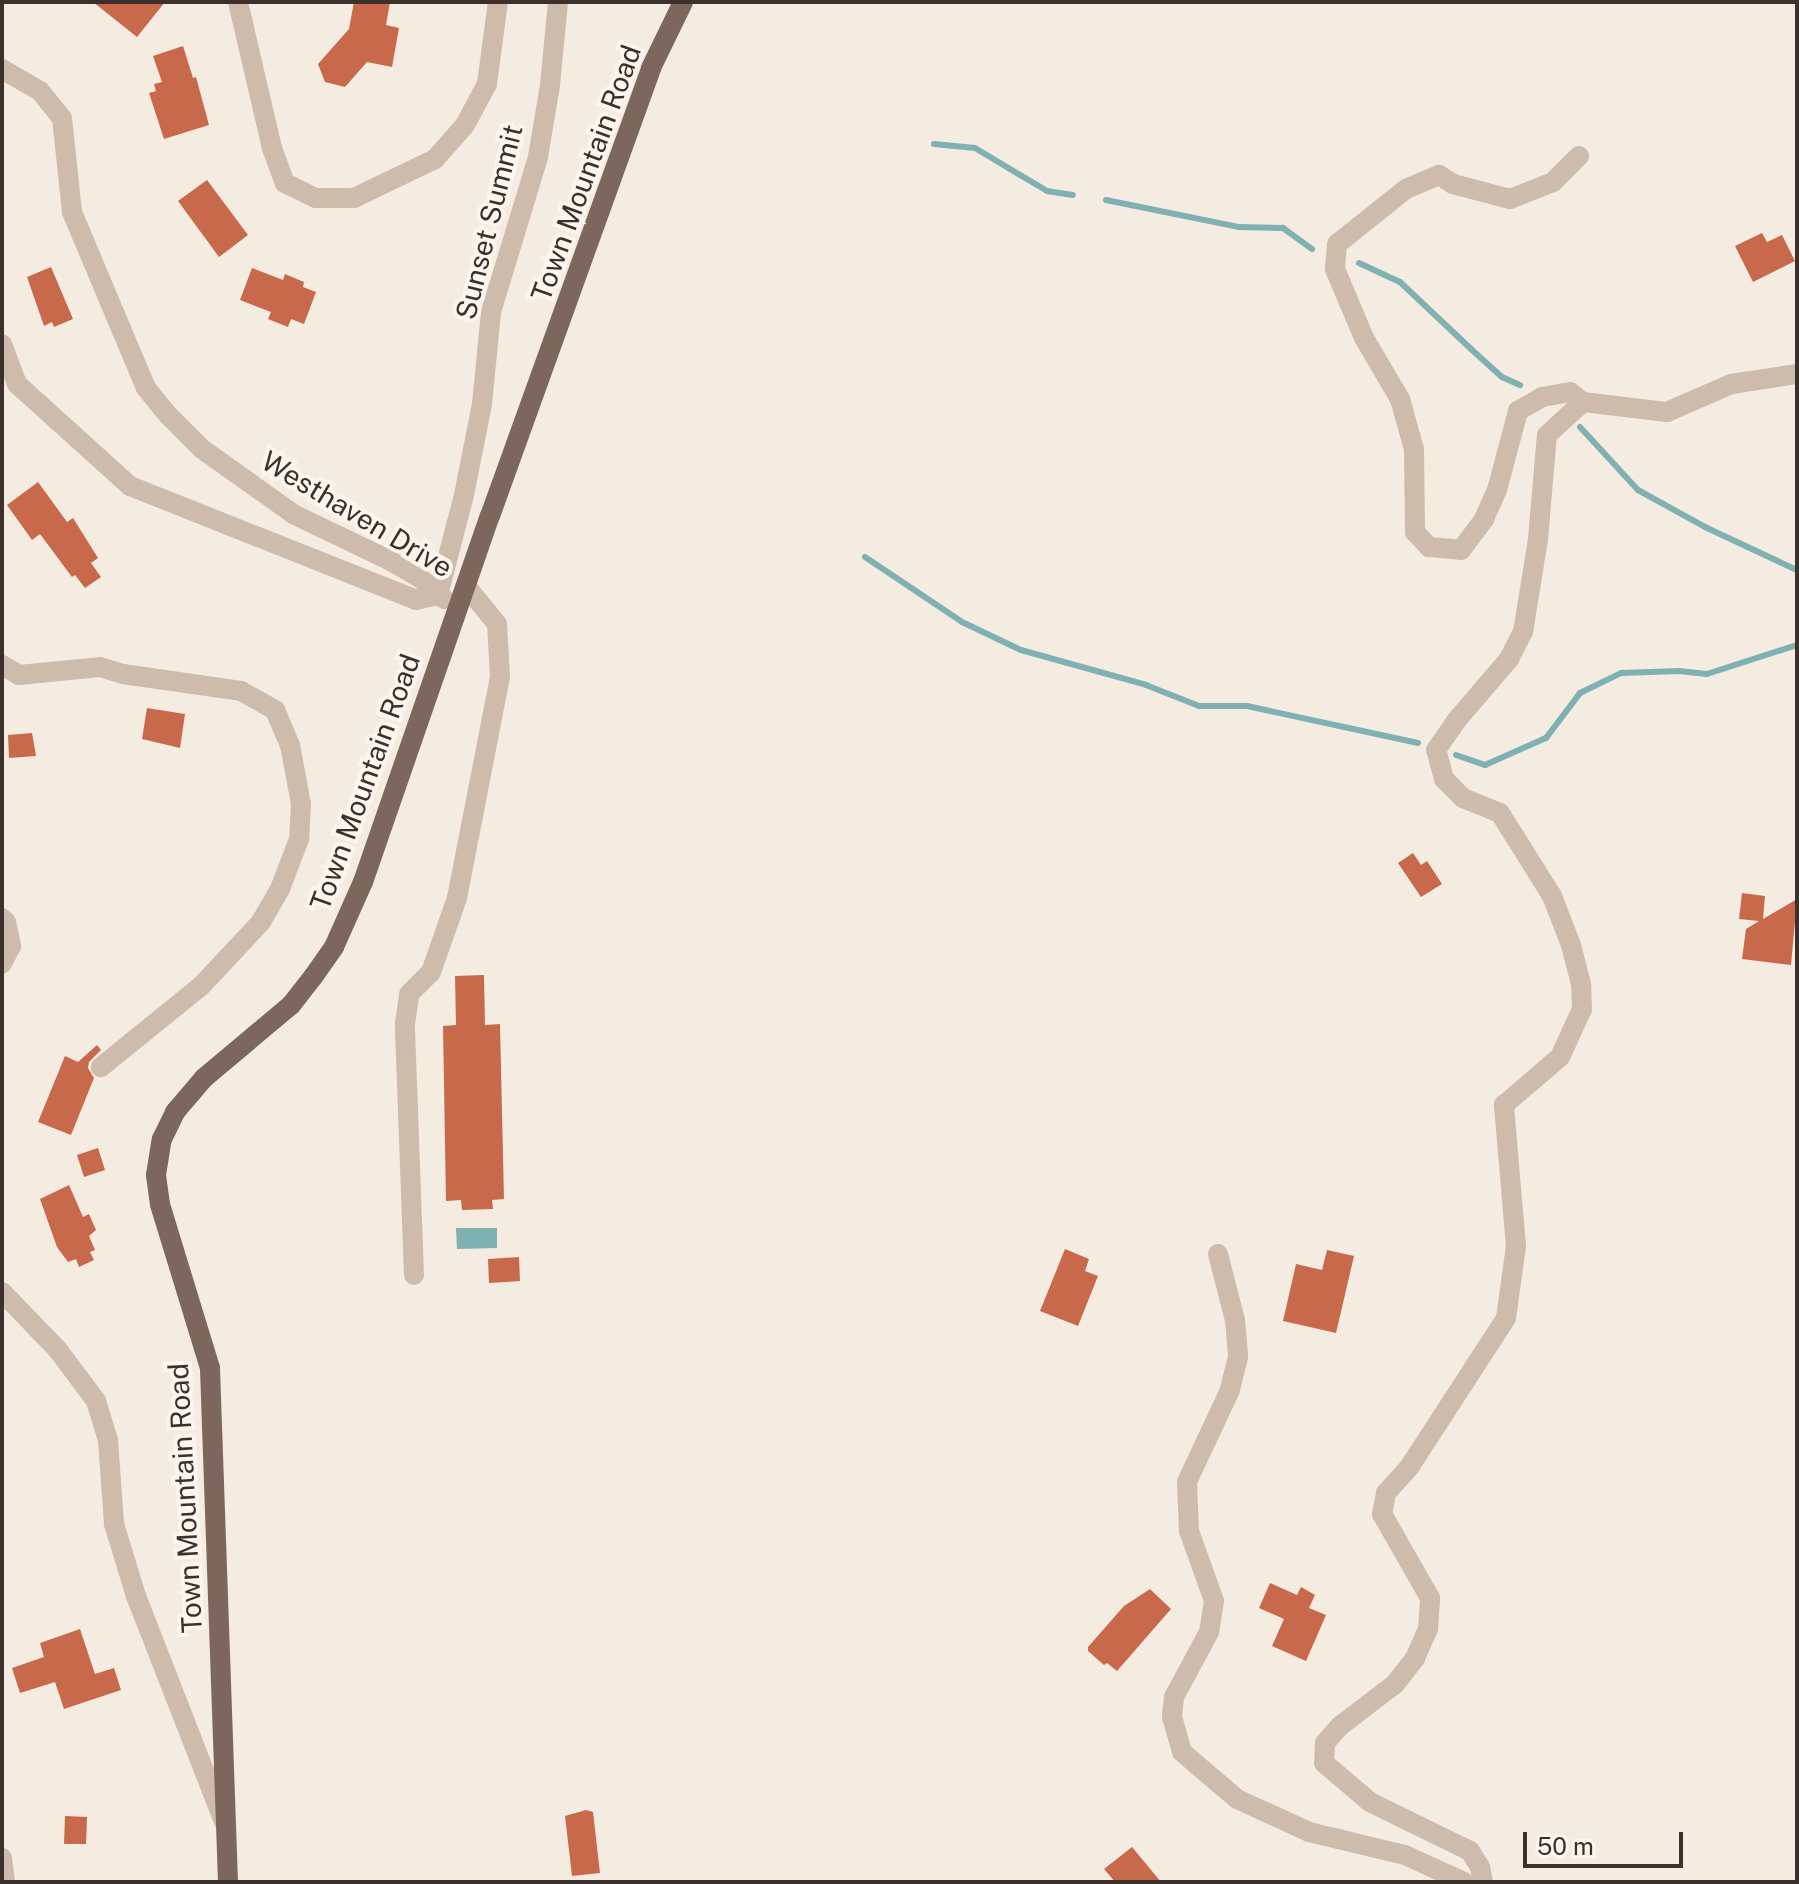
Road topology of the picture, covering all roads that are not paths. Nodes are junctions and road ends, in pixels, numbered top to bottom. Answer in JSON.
{"nodes":[{"id":1,"x":238,"y":2,"type":"edge"},
{"id":2,"x":498,"y":2,"type":"edge"},
{"id":3,"x":558,"y":2,"type":"edge"},
{"id":4,"x":683,"y":2,"type":"edge"},
{"id":5,"x":2,"y":69,"type":"edge"},
{"id":6,"x":1579,"y":156,"type":"dead end"},
{"id":7,"x":2,"y":344,"type":"edge"},
{"id":8,"x":1797,"y":374,"type":"edge"},
{"id":9,"x":1583,"y":402,"type":"junction"},
{"id":10,"x":466,"y":586,"type":"junction"},
{"id":11,"x":438,"y":595,"type":"junction"},
{"id":12,"x":459,"y":606,"type":"junction"},
{"id":13,"x":2,"y":665,"type":"edge"},
{"id":14,"x":2,"y":918,"type":"edge"},
{"id":15,"x":2,"y":964,"type":"edge"},
{"id":16,"x":101,"y":1067,"type":"dead end"},
{"id":17,"x":1218,"y":1254,"type":"dead end"},
{"id":18,"x":414,"y":1275,"type":"dead end"},
{"id":19,"x":2,"y":1292,"type":"edge"},
{"id":20,"x":224,"y":1822,"type":"junction"},
{"id":21,"x":2,"y":1858,"type":"edge"},
{"id":22,"x":5,"y":1882,"type":"edge"},
{"id":23,"x":228,"y":1882,"type":"edge"},
{"id":24,"x":1464,"y":1882,"type":"edge"},
{"id":25,"x":1483,"y":1882,"type":"edge"}],
"edges":[{"from":1,"to":2,"type":"street","name":"Sunset Summit"},
{"from":3,"to":11,"type":"street","name":"Sunset Summit"},
{"from":4,"to":10,"type":"main road","name":"Town Mountain Road"},
{"from":5,"to":11,"type":"street","name":"Westhaven Drive"},
{"from":6,"to":9,"type":"street"},
{"from":7,"to":11,"type":"street"},
{"from":8,"to":9,"type":"street"},
{"from":9,"to":25,"type":"street"},
{"from":10,"to":12,"type":"main road","name":"Town Mountain Road"},
{"from":10,"to":18,"type":"street"},
{"from":11,"to":12,"type":"street","name":"Westhaven Drive"},
{"from":12,"to":20,"type":"main road","name":"Town Mountain Road"},
{"from":13,"to":16,"type":"street"},
{"from":14,"to":15,"type":"street"},
{"from":17,"to":24,"type":"street"},
{"from":19,"to":20,"type":"street"},
{"from":20,"to":23,"type":"main road","name":"Town Mountain Road"},
{"from":21,"to":22,"type":"street"}]}
